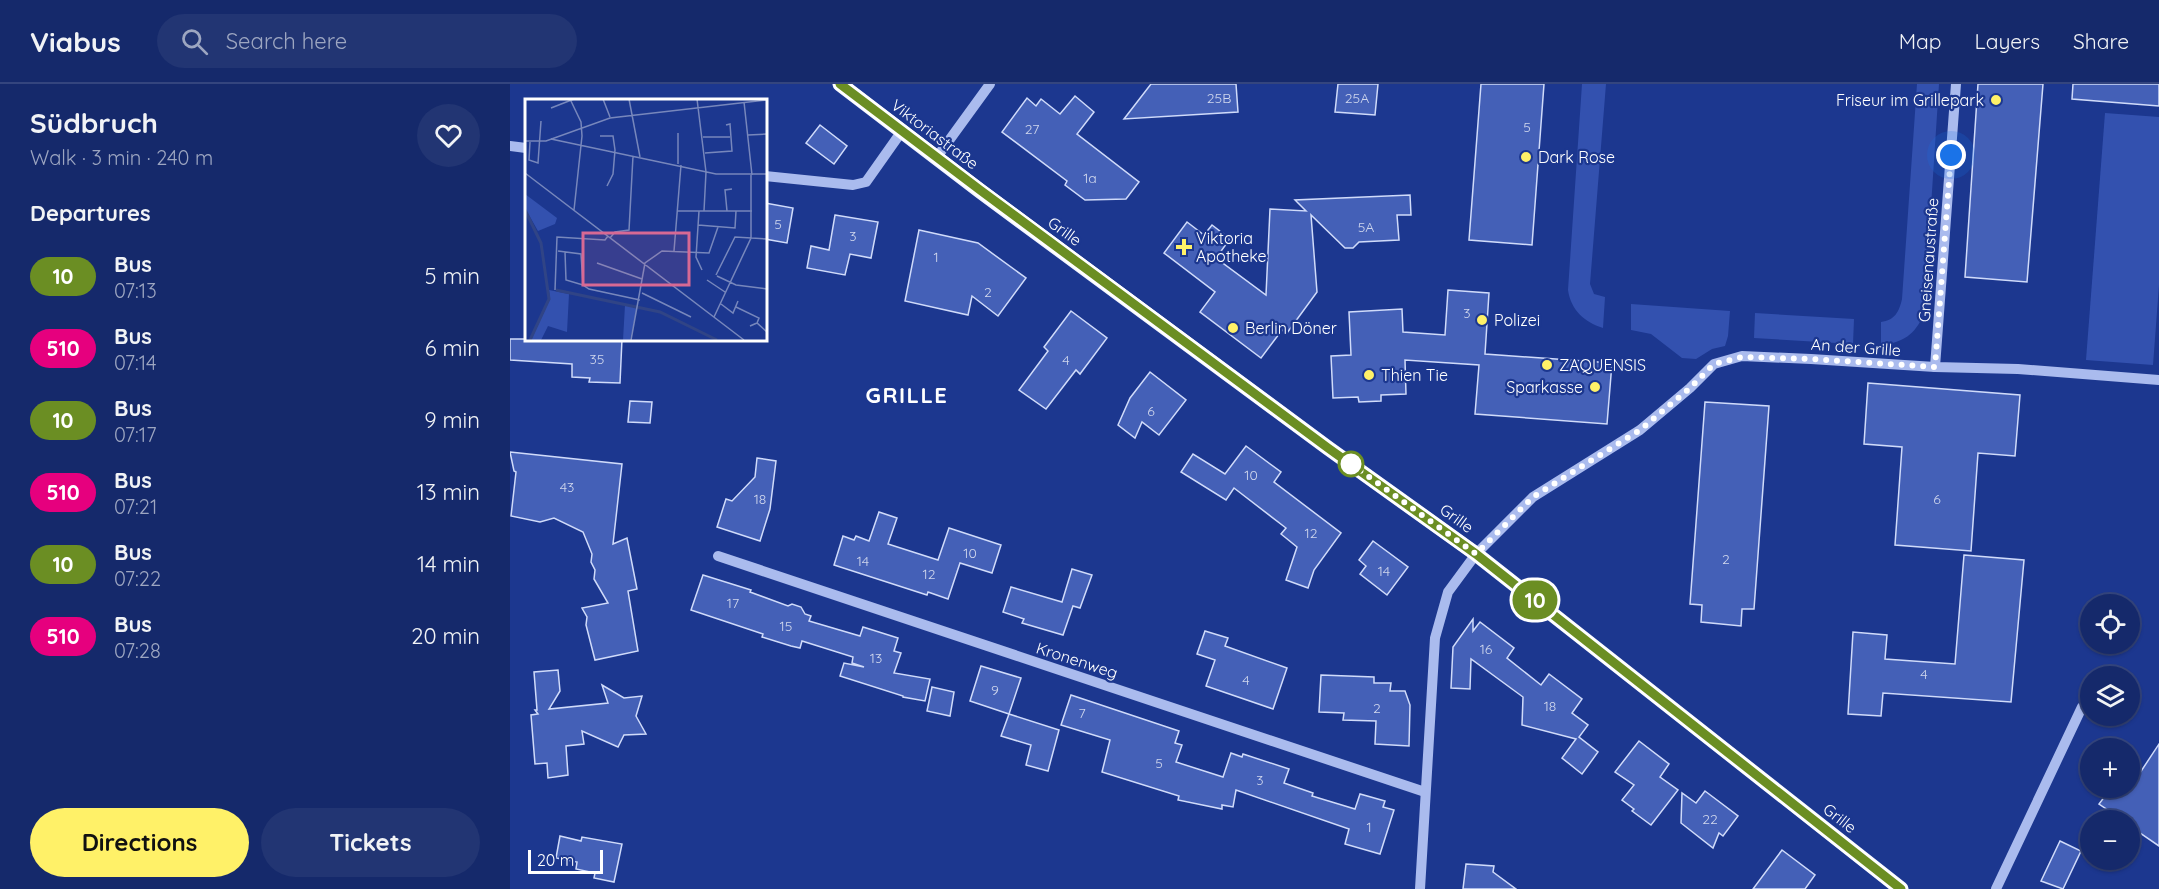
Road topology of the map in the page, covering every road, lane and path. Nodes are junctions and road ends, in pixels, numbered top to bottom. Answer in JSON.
{"nodes":[{"id":1,"x":840,"y":84,"type":"edge"},
{"id":2,"x":990,"y":84,"type":"edge"},
{"id":3,"x":1956,"y":84,"type":"edge"},
{"id":4,"x":902,"y":131,"type":"junction"},
{"id":5,"x":510,"y":146,"type":"edge"},
{"id":6,"x":525,"y":148,"type":"edge"},
{"id":7,"x":937,"y":157,"type":"junction"},
{"id":8,"x":766,"y":176,"type":"edge"},
{"id":9,"x":980,"y":190,"type":"joint"},
{"id":10,"x":1935,"y":367,"type":"junction"},
{"id":11,"x":2159,"y":380,"type":"edge"},
{"id":12,"x":1476,"y":554,"type":"junction"},
{"id":13,"x":718,"y":556,"type":"dead end"},
{"id":14,"x":2080,"y":711,"type":"edge"},
{"id":15,"x":1425,"y":792,"type":"junction"},
{"id":16,"x":1420,"y":889,"type":"edge"},
{"id":17,"x":1901,"y":889,"type":"edge"},
{"id":18,"x":1996,"y":889,"type":"edge"}],
"edges":[{"from":1,"to":4,"type":"main road","name":"Viktoriastraße"},
{"from":2,"to":7,"type":"street"},
{"from":3,"to":10,"type":"street","name":"Gneisenaustraße"},
{"from":4,"to":7,"type":"main road","name":"Viktoriastraße"},
{"from":4,"to":8,"type":"street"},
{"from":5,"to":6,"type":"street"},
{"from":7,"to":9,"type":"main road","name":"Viktoriastraße"},
{"from":9,"to":12,"type":"main road","name":"Grille"},
{"from":10,"to":11,"type":"street","name":"An der Grille"},
{"from":10,"to":12,"type":"street","name":"An der Grille"},
{"from":12,"to":15,"type":"street","name":"An der Grille"},
{"from":12,"to":17,"type":"main road","name":"Grille"},
{"from":13,"to":15,"type":"street","name":"Kronenweg"},
{"from":14,"to":18,"type":"street"},
{"from":15,"to":16,"type":"street","name":"An der Grille"}]}
